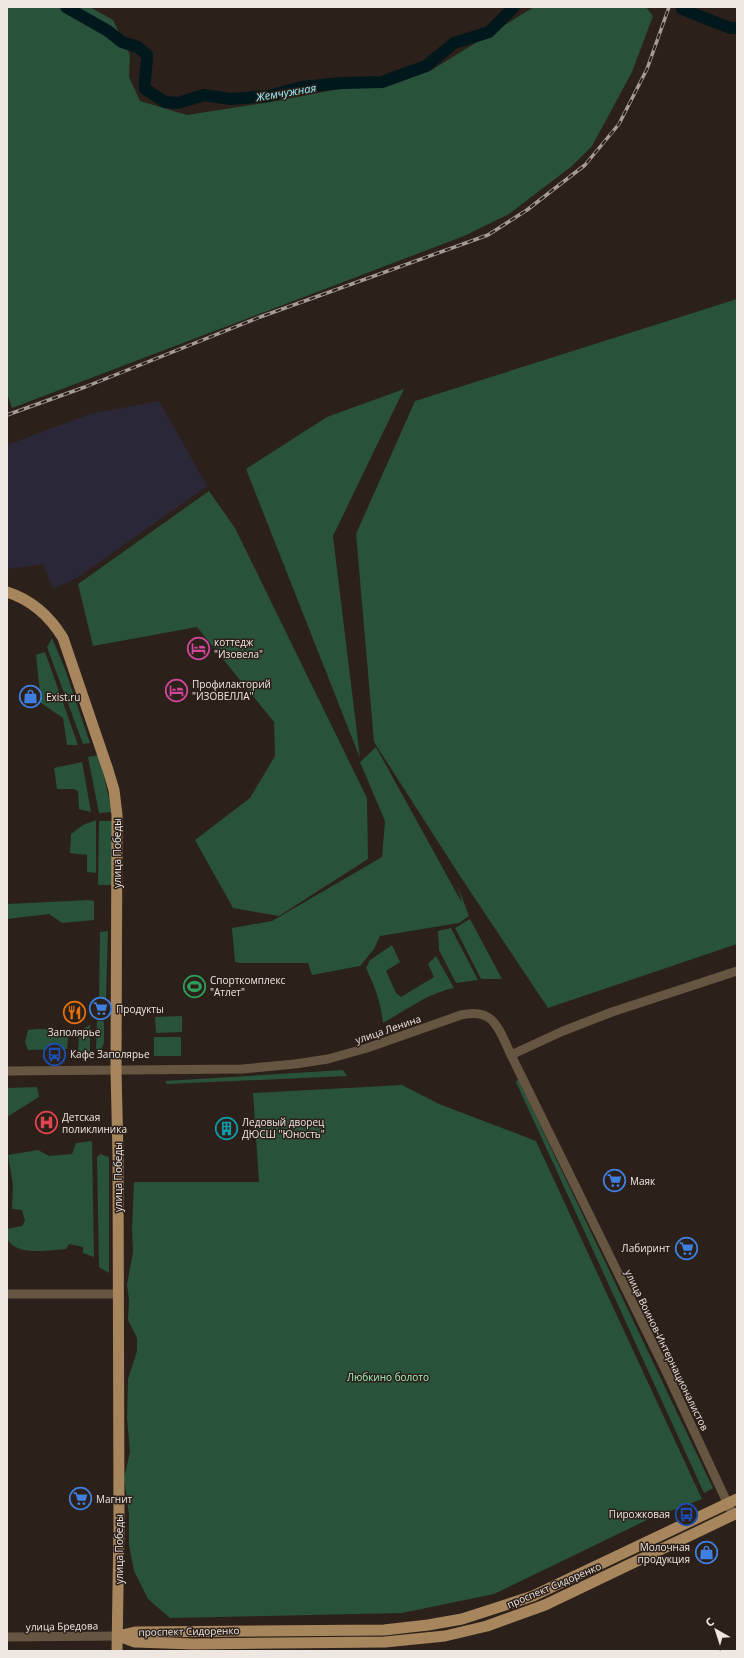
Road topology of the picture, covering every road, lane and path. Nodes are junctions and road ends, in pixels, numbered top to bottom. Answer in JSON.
{"nodes":[{"id":1,"x":7,"y":592,"type":"edge"},
{"id":2,"x":737,"y":971,"type":"edge"},
{"id":3,"x":370,"y":1037,"type":"dead end"},
{"id":4,"x":374,"y":1046,"type":"junction"},
{"id":5,"x":511,"y":1055,"type":"junction"},
{"id":6,"x":7,"y":1070,"type":"edge"},
{"id":7,"x":116,"y":1070,"type":"junction"},
{"id":8,"x":7,"y":1294,"type":"edge"},
{"id":9,"x":118,"y":1294,"type":"junction"},
{"id":10,"x":733,"y":1501,"type":"edge"},
{"id":11,"x":735,"y":1514,"type":"edge"},
{"id":12,"x":482,"y":1614,"type":"junction"},
{"id":13,"x":487,"y":1626,"type":"junction"},
{"id":14,"x":118,"y":1636,"type":"junction"},
{"id":15,"x":7,"y":1637,"type":"edge"},
{"id":16,"x":117,"y":1651,"type":"edge"}],
"edges":[{"from":1,"to":7,"type":"main road","name":"улица Победы"},
{"from":2,"to":5,"type":"street"},
{"from":3,"to":4,"type":"street"},
{"from":4,"to":5,"type":"street","name":"улица Ленина"},
{"from":4,"to":7,"type":"street","name":"улица Ленина"},
{"from":5,"to":10,"type":"street","name":"улица Воинов-Интернационалистов"},
{"from":6,"to":7,"type":"street","name":"улица Ленина"},
{"from":7,"to":9,"type":"main road","name":"улица Победы"},
{"from":8,"to":9,"type":"street"},
{"from":9,"to":14,"type":"main road","name":"улица Победы"},
{"from":10,"to":11,"type":"street","name":"улица Воинов-Интернационалистов"},
{"from":10,"to":12,"type":"main road","name":"проспект Сидоренко"},
{"from":11,"to":13,"type":"main road","name":"проспект Сидоренко"},
{"from":12,"to":13,"type":"street"},
{"from":12,"to":14,"type":"main road","name":"проспект Сидоренко"},
{"from":13,"to":14,"type":"main road","name":"проспект Сидоренко"},
{"from":14,"to":15,"type":"street","name":"улица Бредова"},
{"from":14,"to":16,"type":"main road","name":"улица Победы"}]}
